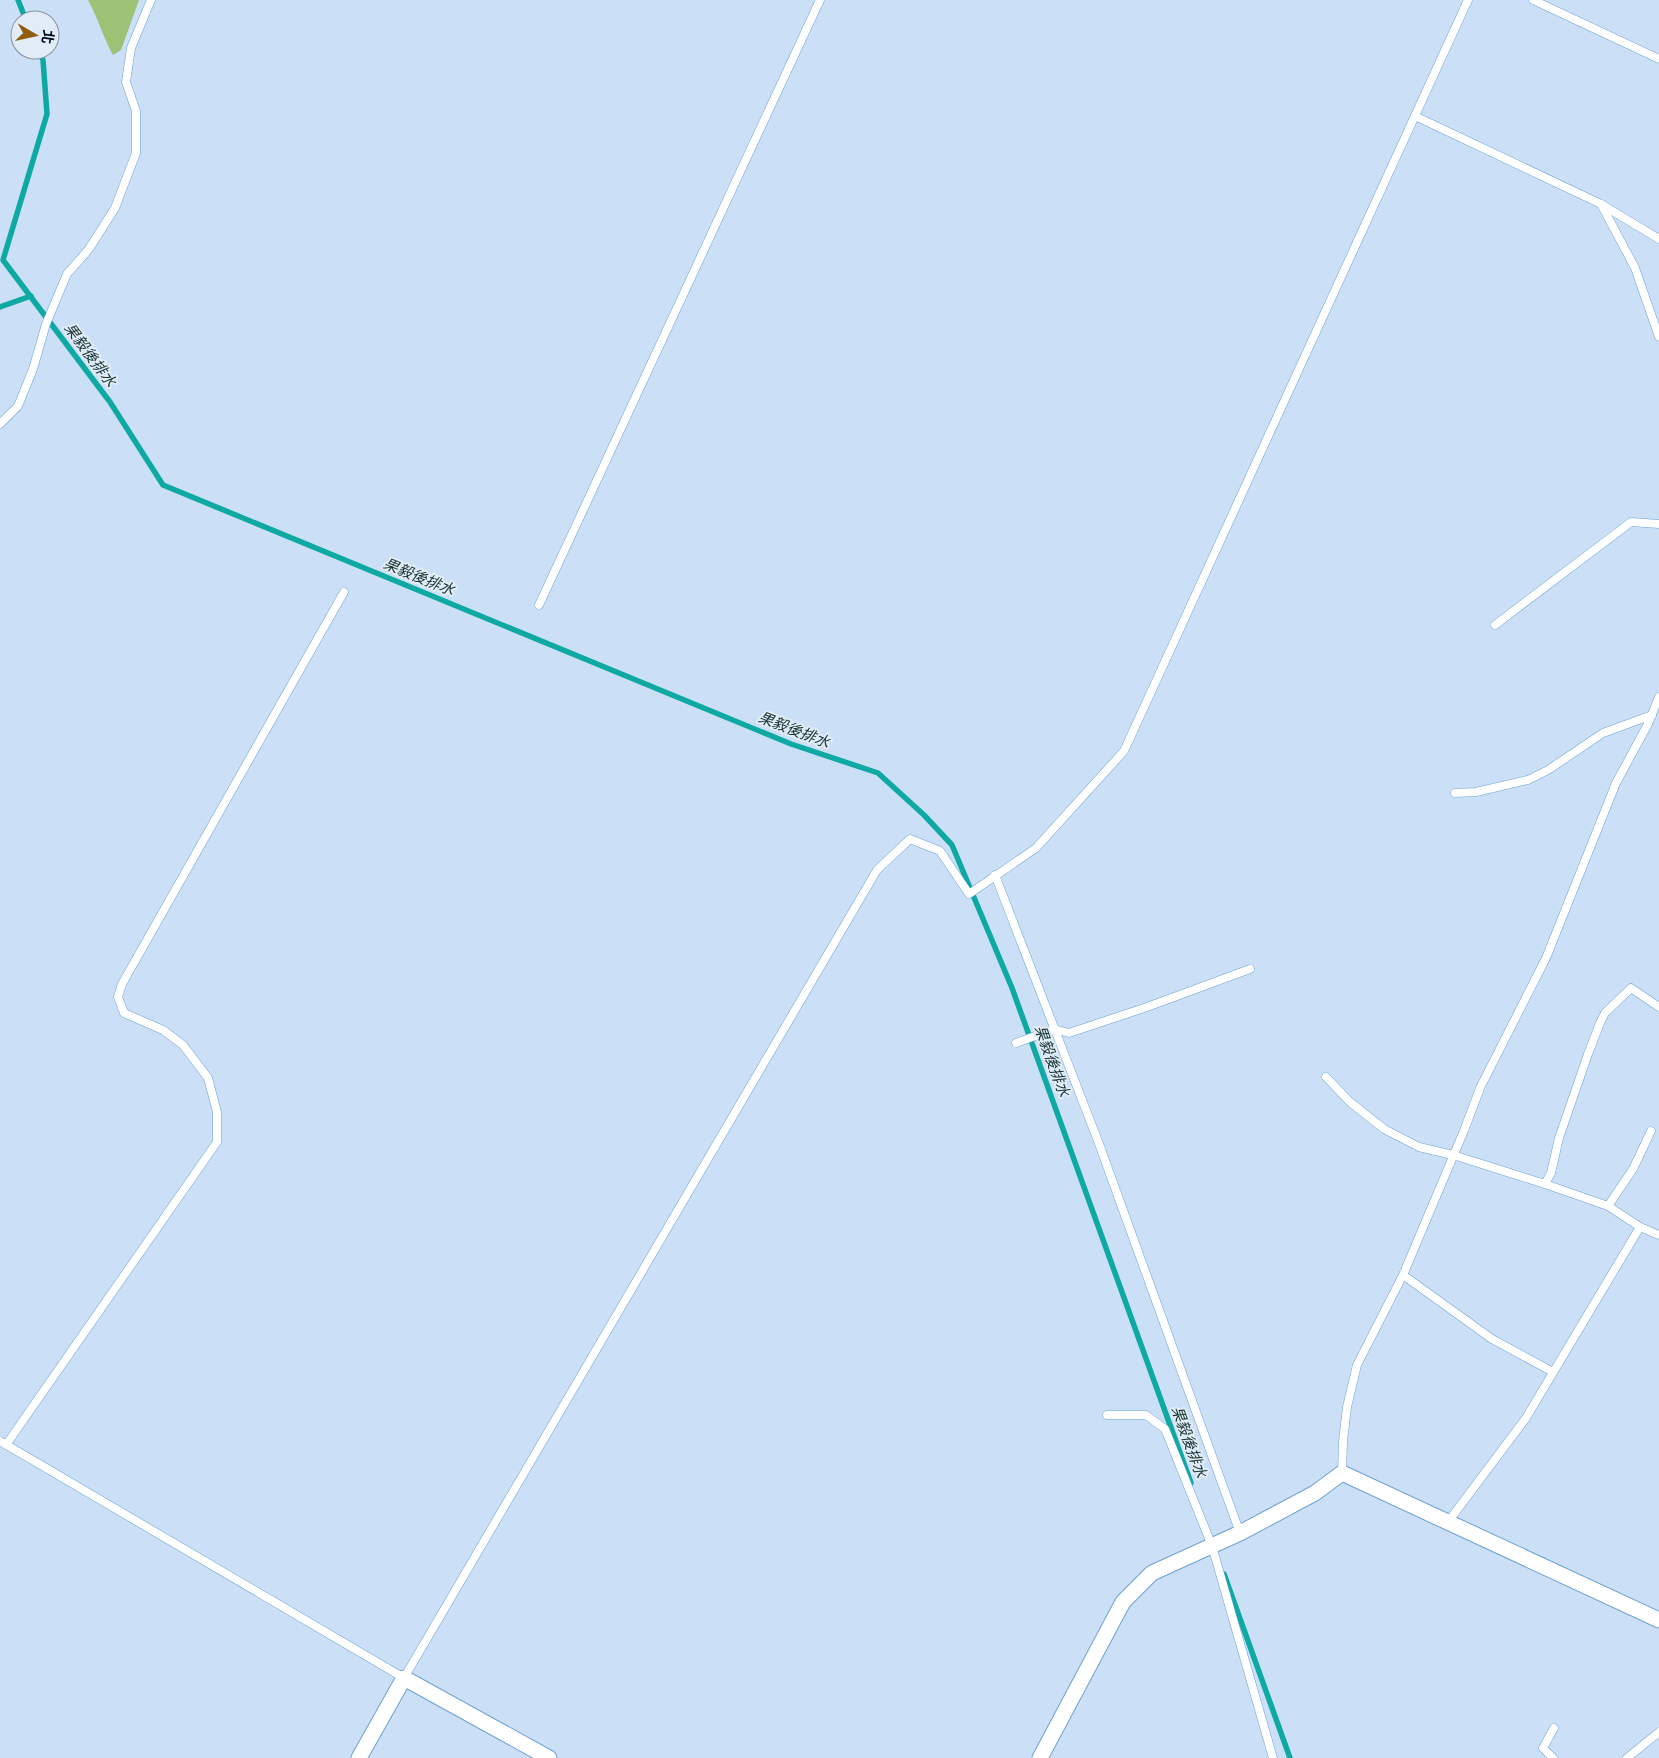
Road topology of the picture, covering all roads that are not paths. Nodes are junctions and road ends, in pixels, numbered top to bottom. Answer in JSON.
{"nodes":[{"id":1,"x":151,"y":0,"type":"edge"},
{"id":2,"x":820,"y":0,"type":"edge"},
{"id":3,"x":1468,"y":0,"type":"edge"},
{"id":4,"x":1533,"y":0,"type":"edge"},
{"id":5,"x":1659,"y":59,"type":"edge"},
{"id":6,"x":1415,"y":116,"type":"junction"},
{"id":7,"x":1601,"y":204,"type":"junction"},
{"id":8,"x":1659,"y":239,"type":"edge"},
{"id":9,"x":1659,"y":337,"type":"edge"},
{"id":10,"x":0,"y":424,"type":"edge"},
{"id":11,"x":1659,"y":524,"type":"edge"},
{"id":12,"x":344,"y":592,"type":"dead end"},
{"id":13,"x":539,"y":605,"type":"dead end"},
{"id":14,"x":1495,"y":625,"type":"dead end"},
{"id":15,"x":1659,"y":697,"type":"edge"},
{"id":16,"x":1652,"y":715,"type":"junction"},
{"id":17,"x":1455,"y":793,"type":"dead end"},
{"id":18,"x":995,"y":875,"type":"junction"},
{"id":19,"x":1250,"y":969,"type":"dead end"},
{"id":20,"x":1659,"y":1007,"type":"edge"},
{"id":21,"x":1054,"y":1029,"type":"junction"},
{"id":22,"x":1016,"y":1043,"type":"dead end"},
{"id":23,"x":1326,"y":1077,"type":"dead end"},
{"id":24,"x":1651,"y":1131,"type":"dead end"},
{"id":25,"x":1453,"y":1155,"type":"junction"},
{"id":26,"x":1545,"y":1184,"type":"junction"},
{"id":27,"x":1608,"y":1206,"type":"junction"},
{"id":28,"x":1640,"y":1228,"type":"junction"},
{"id":29,"x":1659,"y":1234,"type":"edge"},
{"id":30,"x":1403,"y":1274,"type":"junction"},
{"id":31,"x":1553,"y":1372,"type":"junction"},
{"id":32,"x":1107,"y":1415,"type":"dead end"},
{"id":33,"x":3,"y":1443,"type":"edge"},
{"id":34,"x":1342,"y":1473,"type":"junction"},
{"id":35,"x":1448,"y":1522,"type":"junction"},
{"id":36,"x":1240,"y":1533,"type":"junction"},
{"id":37,"x":1212,"y":1546,"type":"junction"},
{"id":38,"x":1659,"y":1620,"type":"edge"},
{"id":39,"x":404,"y":1678,"type":"junction"},
{"id":40,"x":1554,"y":1728,"type":"dead end"},
{"id":41,"x":1659,"y":1732,"type":"edge"},
{"id":42,"x":359,"y":1758,"type":"edge"},
{"id":43,"x":549,"y":1758,"type":"edge"},
{"id":44,"x":1040,"y":1758,"type":"edge"},
{"id":45,"x":1273,"y":1758,"type":"edge"},
{"id":46,"x":1553,"y":1758,"type":"edge"},
{"id":47,"x":1628,"y":1758,"type":"edge"}],
"edges":[{"from":1,"to":10,"type":"lane"},
{"from":2,"to":13,"type":"lane"},
{"from":3,"to":6,"type":"lane"},
{"from":4,"to":5,"type":"lane"},
{"from":6,"to":7,"type":"lane"},
{"from":6,"to":18,"type":"lane"},
{"from":7,"to":8,"type":"lane"},
{"from":7,"to":9,"type":"lane"},
{"from":11,"to":14,"type":"lane"},
{"from":12,"to":33,"type":"lane"},
{"from":15,"to":16,"type":"lane"},
{"from":16,"to":17,"type":"lane"},
{"from":16,"to":25,"type":"lane"},
{"from":18,"to":21,"type":"lane"},
{"from":18,"to":39,"type":"lane"},
{"from":19,"to":21,"type":"lane"},
{"from":20,"to":26,"type":"lane"},
{"from":21,"to":22,"type":"lane"},
{"from":21,"to":36,"type":"lane"},
{"from":23,"to":25,"type":"lane"},
{"from":24,"to":27,"type":"lane"},
{"from":25,"to":26,"type":"lane"},
{"from":25,"to":30,"type":"lane"},
{"from":26,"to":27,"type":"lane"},
{"from":27,"to":28,"type":"lane"},
{"from":28,"to":29,"type":"lane"},
{"from":28,"to":31,"type":"lane"},
{"from":30,"to":31,"type":"lane"},
{"from":30,"to":34,"type":"lane"},
{"from":31,"to":35,"type":"lane"},
{"from":32,"to":37,"type":"lane"},
{"from":33,"to":39,"type":"lane"},
{"from":34,"to":35,"type":"street"},
{"from":34,"to":36,"type":"street"},
{"from":35,"to":38,"type":"street"},
{"from":36,"to":37,"type":"street"},
{"from":37,"to":44,"type":"street"},
{"from":37,"to":45,"type":"lane"},
{"from":39,"to":42,"type":"street"},
{"from":39,"to":43,"type":"street"},
{"from":40,"to":46,"type":"lane"},
{"from":41,"to":47,"type":"lane"}]}
